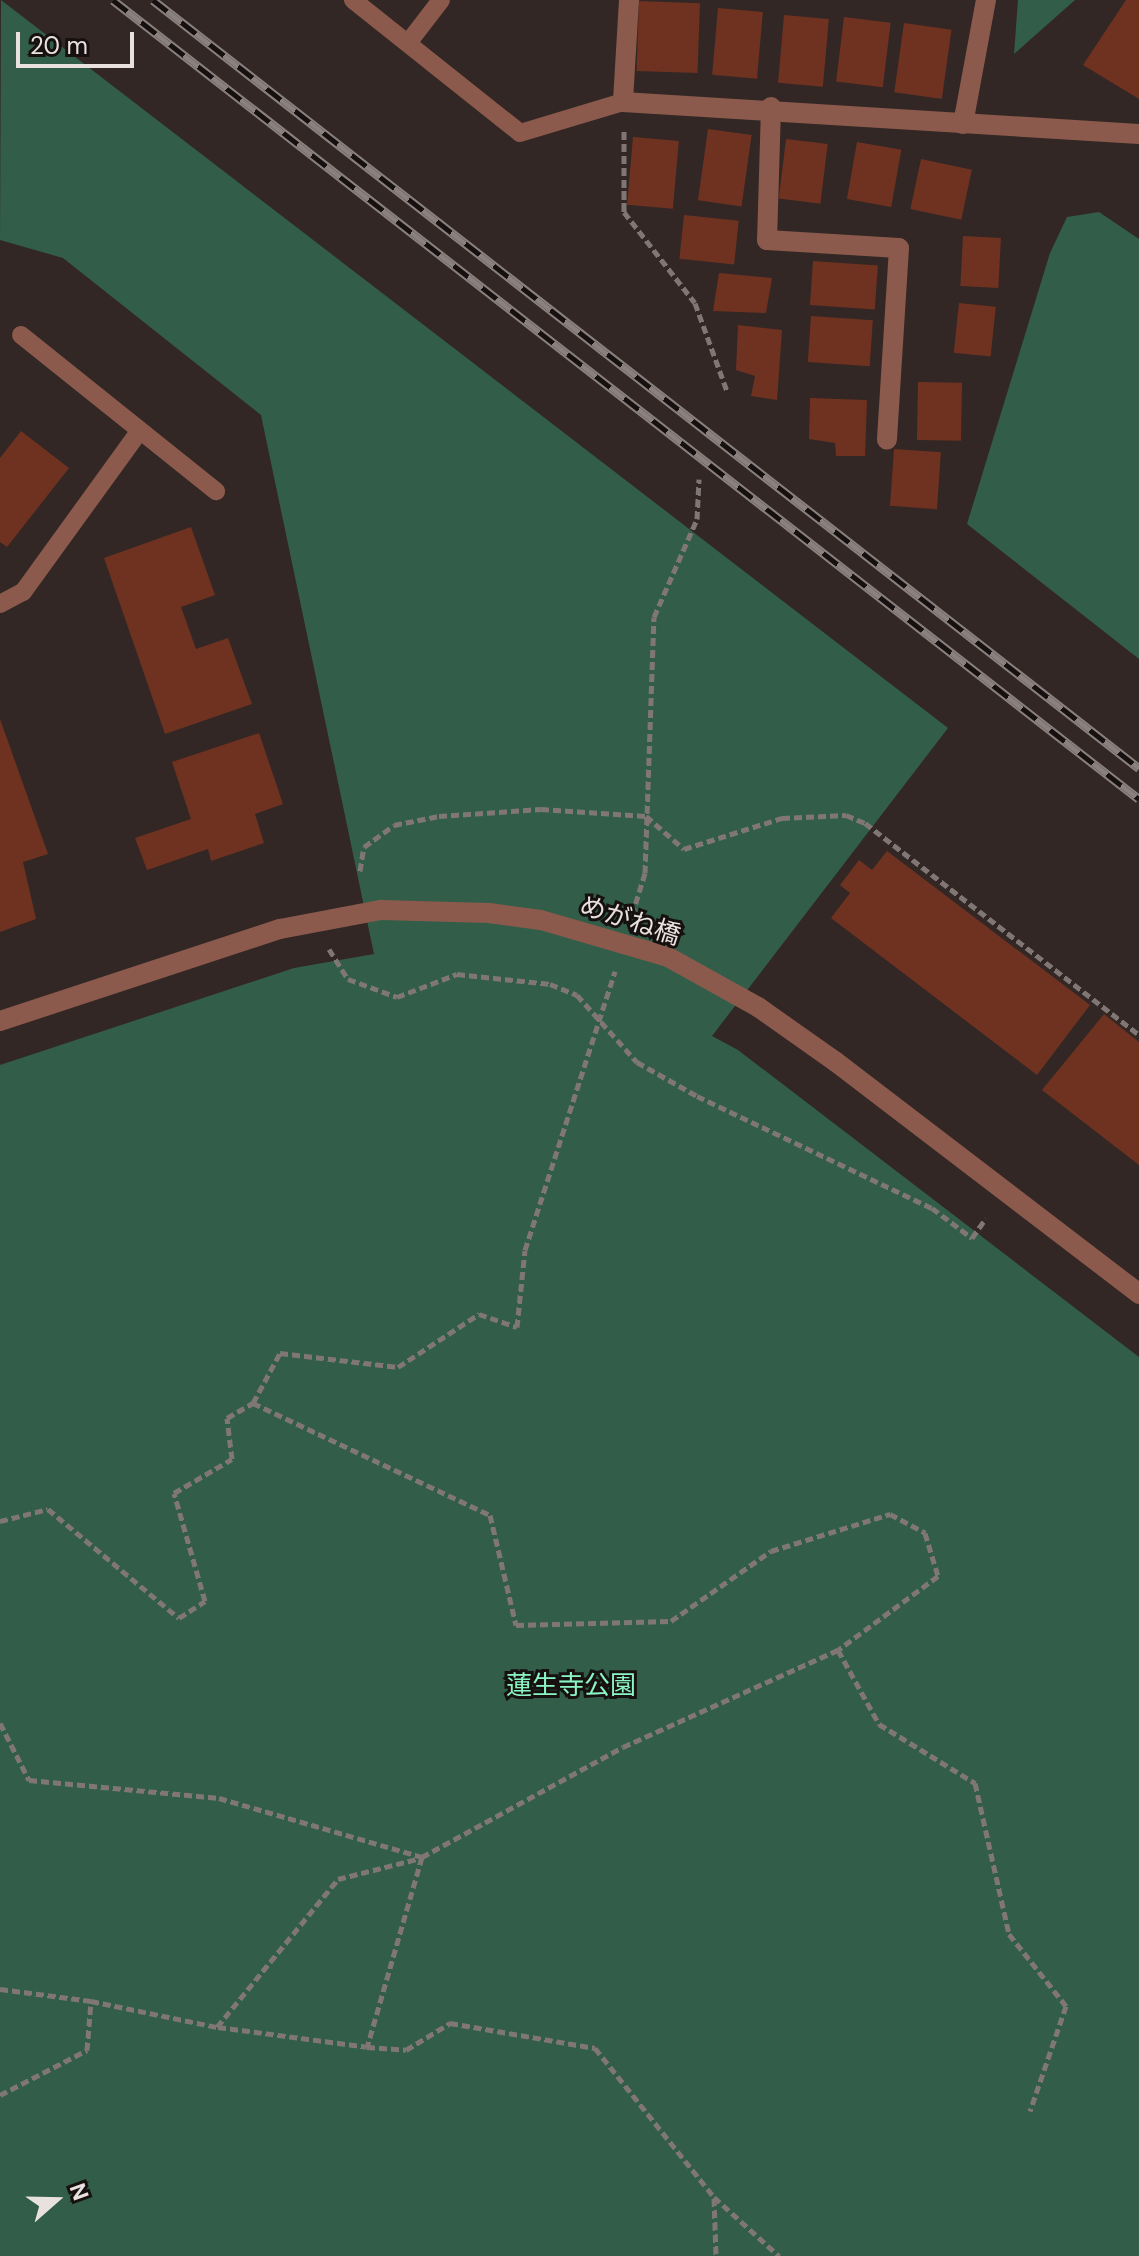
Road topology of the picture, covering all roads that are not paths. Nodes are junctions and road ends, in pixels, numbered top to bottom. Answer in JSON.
{"nodes":[{"id":1,"x":353,"y":0,"type":"edge"},
{"id":2,"x":441,"y":0,"type":"edge"},
{"id":3,"x":629,"y":0,"type":"edge"},
{"id":4,"x":986,"y":0,"type":"edge"},
{"id":5,"x":408,"y":43,"type":"junction"},
{"id":6,"x":623,"y":102,"type":"junction"},
{"id":7,"x":771,"y":107,"type":"junction"},
{"id":8,"x":963,"y":124,"type":"junction"},
{"id":9,"x":1139,"y":134,"type":"edge"},
{"id":10,"x":21,"y":335,"type":"dead end"},
{"id":11,"x":139,"y":432,"type":"junction"},
{"id":12,"x":887,"y":440,"type":"dead end"},
{"id":13,"x":216,"y":491,"type":"dead end"},
{"id":14,"x":0,"y":604,"type":"edge"},
{"id":15,"x":0,"y":1021,"type":"edge"},
{"id":16,"x":1139,"y":1294,"type":"edge"}],
"edges":[{"from":1,"to":5,"type":"lane"},
{"from":2,"to":5,"type":"lane"},
{"from":3,"to":6,"type":"street"},
{"from":4,"to":8,"type":"street"},
{"from":5,"to":6,"type":"lane"},
{"from":6,"to":7,"type":"street"},
{"from":7,"to":8,"type":"street"},
{"from":7,"to":12,"type":"street"},
{"from":8,"to":9,"type":"street"},
{"from":10,"to":11,"type":"lane"},
{"from":11,"to":13,"type":"lane"},
{"from":11,"to":14,"type":"lane"},
{"from":15,"to":16,"type":"street","name":"めがね橋","bridge":true}]}
